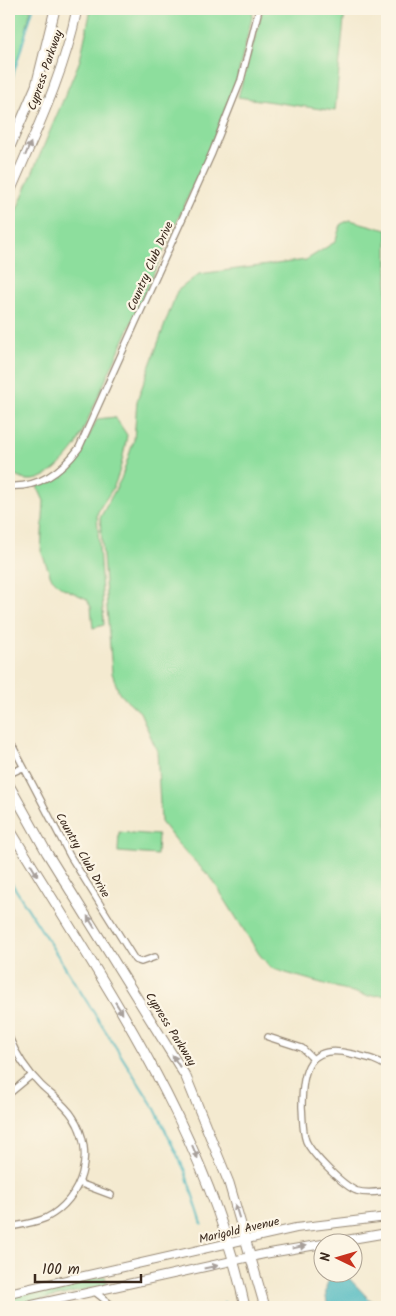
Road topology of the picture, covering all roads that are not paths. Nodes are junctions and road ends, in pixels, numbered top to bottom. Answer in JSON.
{"nodes":[{"id":1,"x":55,"y":9,"type":"edge"},
{"id":2,"x":76,"y":9,"type":"edge"},
{"id":3,"x":259,"y":9,"type":"edge"},
{"id":4,"x":9,"y":149,"type":"edge"},
{"id":5,"x":9,"y":194,"type":"edge"},
{"id":6,"x":9,"y":486,"type":"edge"},
{"id":7,"x":9,"y":739,"type":"edge"},
{"id":8,"x":22,"y":768,"type":"junction"},
{"id":9,"x":9,"y":774,"type":"edge"},
{"id":10,"x":9,"y":785,"type":"edge"},
{"id":11,"x":9,"y":828,"type":"edge"},
{"id":12,"x":155,"y":957,"type":"dead end"},
{"id":13,"x":9,"y":1037,"type":"edge"},
{"id":14,"x":268,"y":1037,"type":"dead end"},
{"id":15,"x":313,"y":1059,"type":"junction"},
{"id":16,"x":387,"y":1067,"type":"edge"},
{"id":17,"x":32,"y":1075,"type":"junction"},
{"id":18,"x":9,"y":1094,"type":"edge"},
{"id":19,"x":79,"y":1183,"type":"junction"},
{"id":20,"x":387,"y":1191,"type":"edge"},
{"id":21,"x":111,"y":1194,"type":"dead end"},
{"id":22,"x":387,"y":1217,"type":"edge"},
{"id":23,"x":9,"y":1227,"type":"edge"},
{"id":24,"x":387,"y":1233,"type":"edge"},
{"id":25,"x":246,"y":1240,"type":"junction"},
{"id":26,"x":230,"y":1244,"type":"junction"},
{"id":27,"x":252,"y":1257,"type":"junction"},
{"id":28,"x":235,"y":1262,"type":"junction"},
{"id":29,"x":95,"y":1292,"type":"junction"},
{"id":30,"x":9,"y":1293,"type":"edge"},
{"id":31,"x":23,"y":1307,"type":"edge"},
{"id":32,"x":114,"y":1307,"type":"edge"},
{"id":33,"x":245,"y":1307,"type":"edge"},
{"id":34,"x":264,"y":1307,"type":"edge"}],
"edges":[{"from":1,"to":4,"type":"main road","name":"Cypress Parkway"},
{"from":5,"to":2,"type":"main road","name":"Cypress Parkway","one_way":true},
{"from":3,"to":6,"type":"street","name":"Country Club Drive"},
{"from":7,"to":8,"type":"street","name":"Country Club Drive"},
{"from":8,"to":9,"type":"street"},
{"from":8,"to":12,"type":"street","name":"Country Club Drive"},
{"from":25,"to":10,"type":"main road","name":"Cypress Parkway","one_way":true},
{"from":11,"to":26,"type":"main road","one_way":true},
{"from":13,"to":17,"type":"street"},
{"from":14,"to":15,"type":"street"},
{"from":15,"to":16,"type":"street"},
{"from":15,"to":20,"type":"street"},
{"from":17,"to":18,"type":"street"},
{"from":17,"to":19,"type":"street"},
{"from":19,"to":21,"type":"street"},
{"from":19,"to":23,"type":"street"},
{"from":22,"to":25,"type":"main road","name":"Marigold Avenue"},
{"from":27,"to":24,"type":"main road","one_way":true},
{"from":25,"to":26,"type":"main road","name":"Marigold Avenue"},
{"from":25,"to":27,"type":"main road","name":"Cypress Parkway"},
{"from":26,"to":28,"type":"main road"},
{"from":26,"to":30,"type":"main road","name":"Marigold Avenue"},
{"from":27,"to":28,"type":"main road"},
{"from":27,"to":34,"type":"main road","name":"Cypress Parkway"},
{"from":29,"to":28,"type":"main road","one_way":true},
{"from":28,"to":33,"type":"main road"},
{"from":29,"to":31,"type":"main road"},
{"from":29,"to":32,"type":"street"}]}
